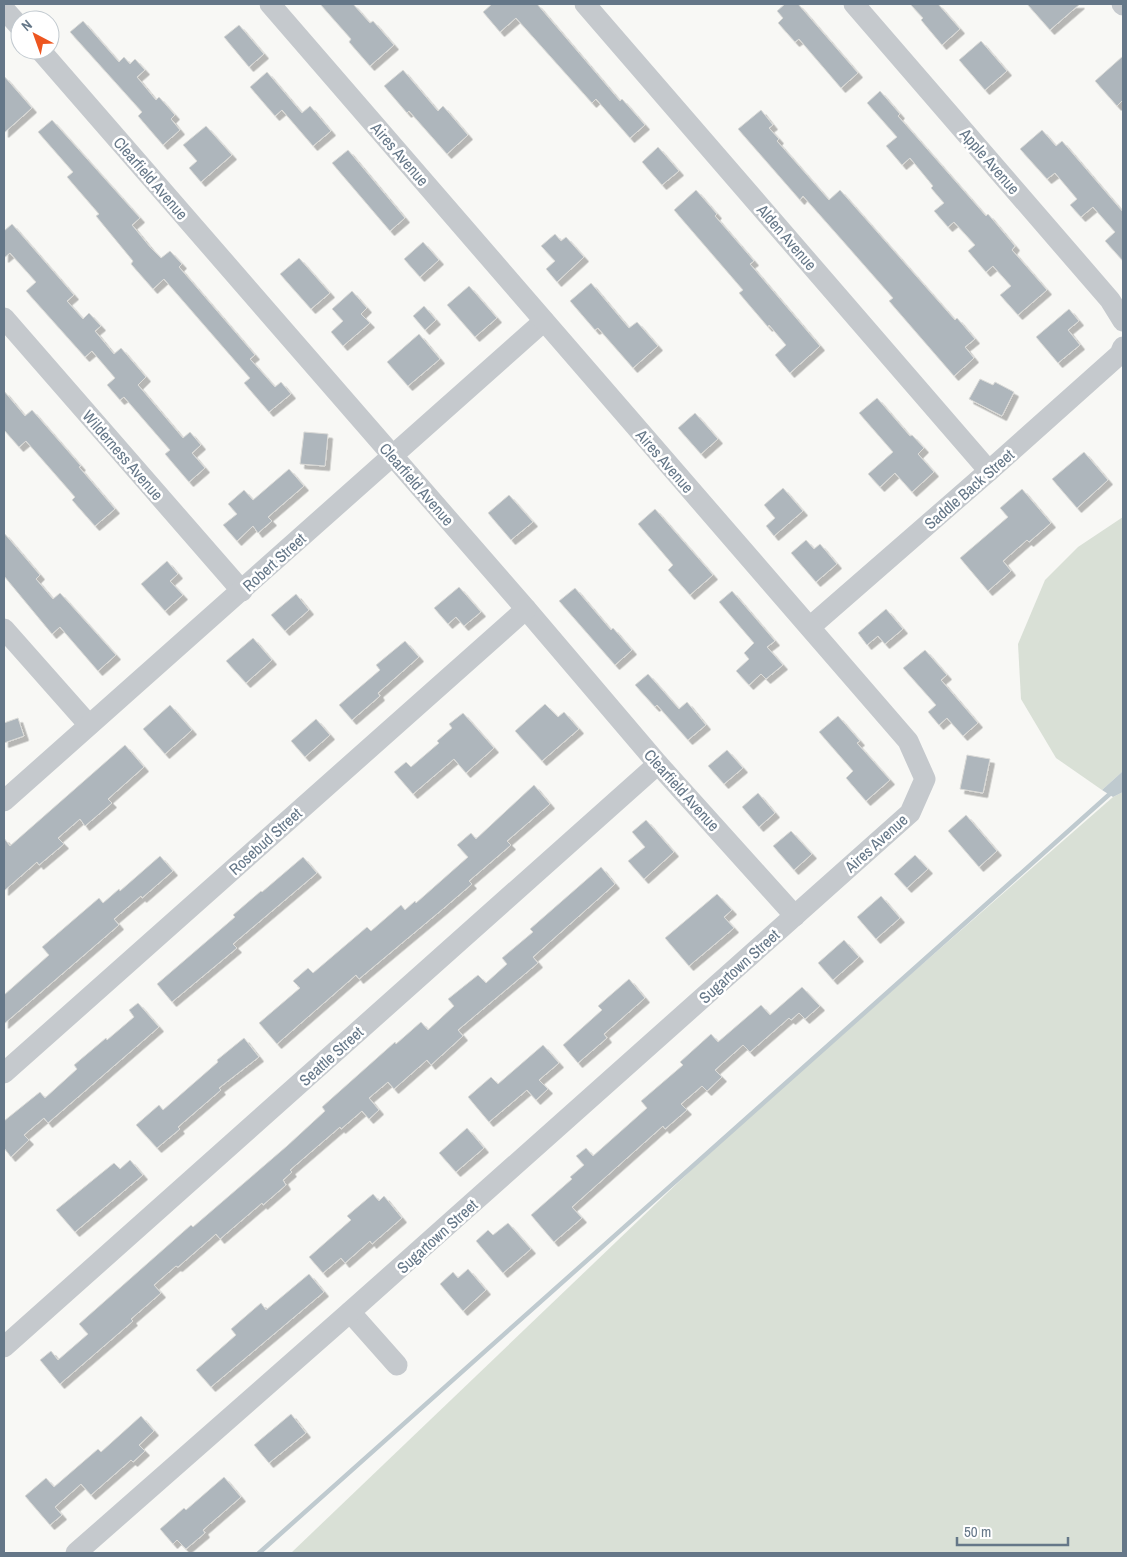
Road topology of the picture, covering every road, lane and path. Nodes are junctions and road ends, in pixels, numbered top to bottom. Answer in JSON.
{"nodes":[{"id":1,"x":270,"y":4,"type":"edge"},
{"id":2,"x":585,"y":4,"type":"edge"},
{"id":3,"x":854,"y":4,"type":"edge"},
{"id":4,"x":49,"y":60,"type":"edge"},
{"id":5,"x":4,"y":318,"type":"edge"},
{"id":6,"x":544,"y":321,"type":"junction"},
{"id":7,"x":1123,"y":321,"type":"edge"},
{"id":8,"x":1123,"y":347,"type":"edge"},
{"id":9,"x":392,"y":456,"type":"junction"},
{"id":10,"x":989,"y":471,"type":"junction"},
{"id":11,"x":242,"y":591,"type":"junction"},
{"id":12,"x":526,"y":609,"type":"junction"},
{"id":13,"x":810,"y":627,"type":"junction"},
{"id":14,"x":4,"y":629,"type":"edge"},
{"id":15,"x":89,"y":725,"type":"junction"},
{"id":16,"x":658,"y":764,"type":"junction"},
{"id":17,"x":4,"y":801,"type":"edge"},
{"id":18,"x":795,"y":916,"type":"junction"},
{"id":19,"x":4,"y":1073,"type":"edge"},
{"id":20,"x":350,"y":1312,"type":"junction"},
{"id":21,"x":4,"y":1348,"type":"edge"},
{"id":22,"x":397,"y":1366,"type":"dead end"},
{"id":23,"x":76,"y":1553,"type":"edge"}],
"edges":[{"from":1,"to":6,"type":"street","name":"Aires Avenue"},
{"from":2,"to":10,"type":"street","name":"Alden Avenue"},
{"from":3,"to":7,"type":"street","name":"Apple Avenue"},
{"from":4,"to":9,"type":"street","name":"Clearfield Avenue"},
{"from":5,"to":11,"type":"street","name":"Wilderness Avenue"},
{"from":6,"to":9,"type":"street","name":"Robert Street"},
{"from":6,"to":13,"type":"street","name":"Aires Avenue"},
{"from":8,"to":10,"type":"street","name":"Saddle Back Street"},
{"from":9,"to":11,"type":"street","name":"Robert Street"},
{"from":9,"to":12,"type":"street","name":"Clearfield Avenue"},
{"from":10,"to":13,"type":"street","name":"Saddle Back Street"},
{"from":11,"to":15,"type":"street","name":"Robert Street"},
{"from":12,"to":16,"type":"street","name":"Clearfield Avenue"},
{"from":12,"to":19,"type":"street","name":"Rosebud Street"},
{"from":13,"to":18,"type":"street","name":"Aires Avenue"},
{"from":14,"to":15,"type":"street"},
{"from":15,"to":17,"type":"street","name":"Robert Street"},
{"from":16,"to":18,"type":"street","name":"Clearfield Avenue"},
{"from":16,"to":21,"type":"street","name":"Seattle Street"},
{"from":18,"to":20,"type":"street","name":"Sugartown Street"},
{"from":20,"to":22,"type":"street"},
{"from":20,"to":23,"type":"street","name":"Sugartown Street"}]}
